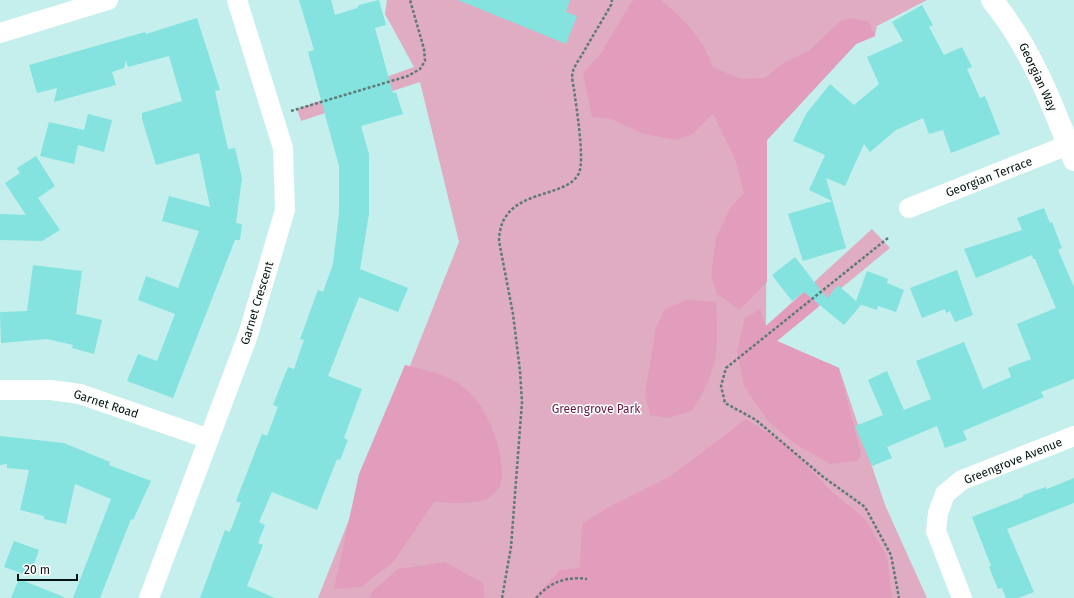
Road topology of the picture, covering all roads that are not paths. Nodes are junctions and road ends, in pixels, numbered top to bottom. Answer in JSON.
{"nodes":[{"id":1,"x":108,"y":0,"type":"edge"},
{"id":2,"x":237,"y":0,"type":"edge"},
{"id":3,"x":992,"y":0,"type":"edge"},
{"id":4,"x":0,"y":33,"type":"edge"},
{"id":5,"x":1071,"y":153,"type":"edge"},
{"id":6,"x":909,"y":208,"type":"dead end"},
{"id":7,"x":0,"y":390,"type":"edge"},
{"id":8,"x":1074,"y":436,"type":"edge"},
{"id":9,"x":209,"y":439,"type":"junction"},
{"id":10,"x":149,"y":598,"type":"edge"},
{"id":11,"x":962,"y":598,"type":"edge"}],
"edges":[{"from":1,"to":4,"type":"street"},
{"from":2,"to":9,"type":"street","name":"Garnet Crescent"},
{"from":3,"to":5,"type":"street","name":"Georgian Way"},
{"from":5,"to":6,"type":"street","name":"Georgian Terrace"},
{"from":7,"to":9,"type":"street","name":"Garnet Road"},
{"from":8,"to":11,"type":"street","name":"Greengrove Avenue"},
{"from":9,"to":10,"type":"street","name":"Garnet Crescent"}]}
